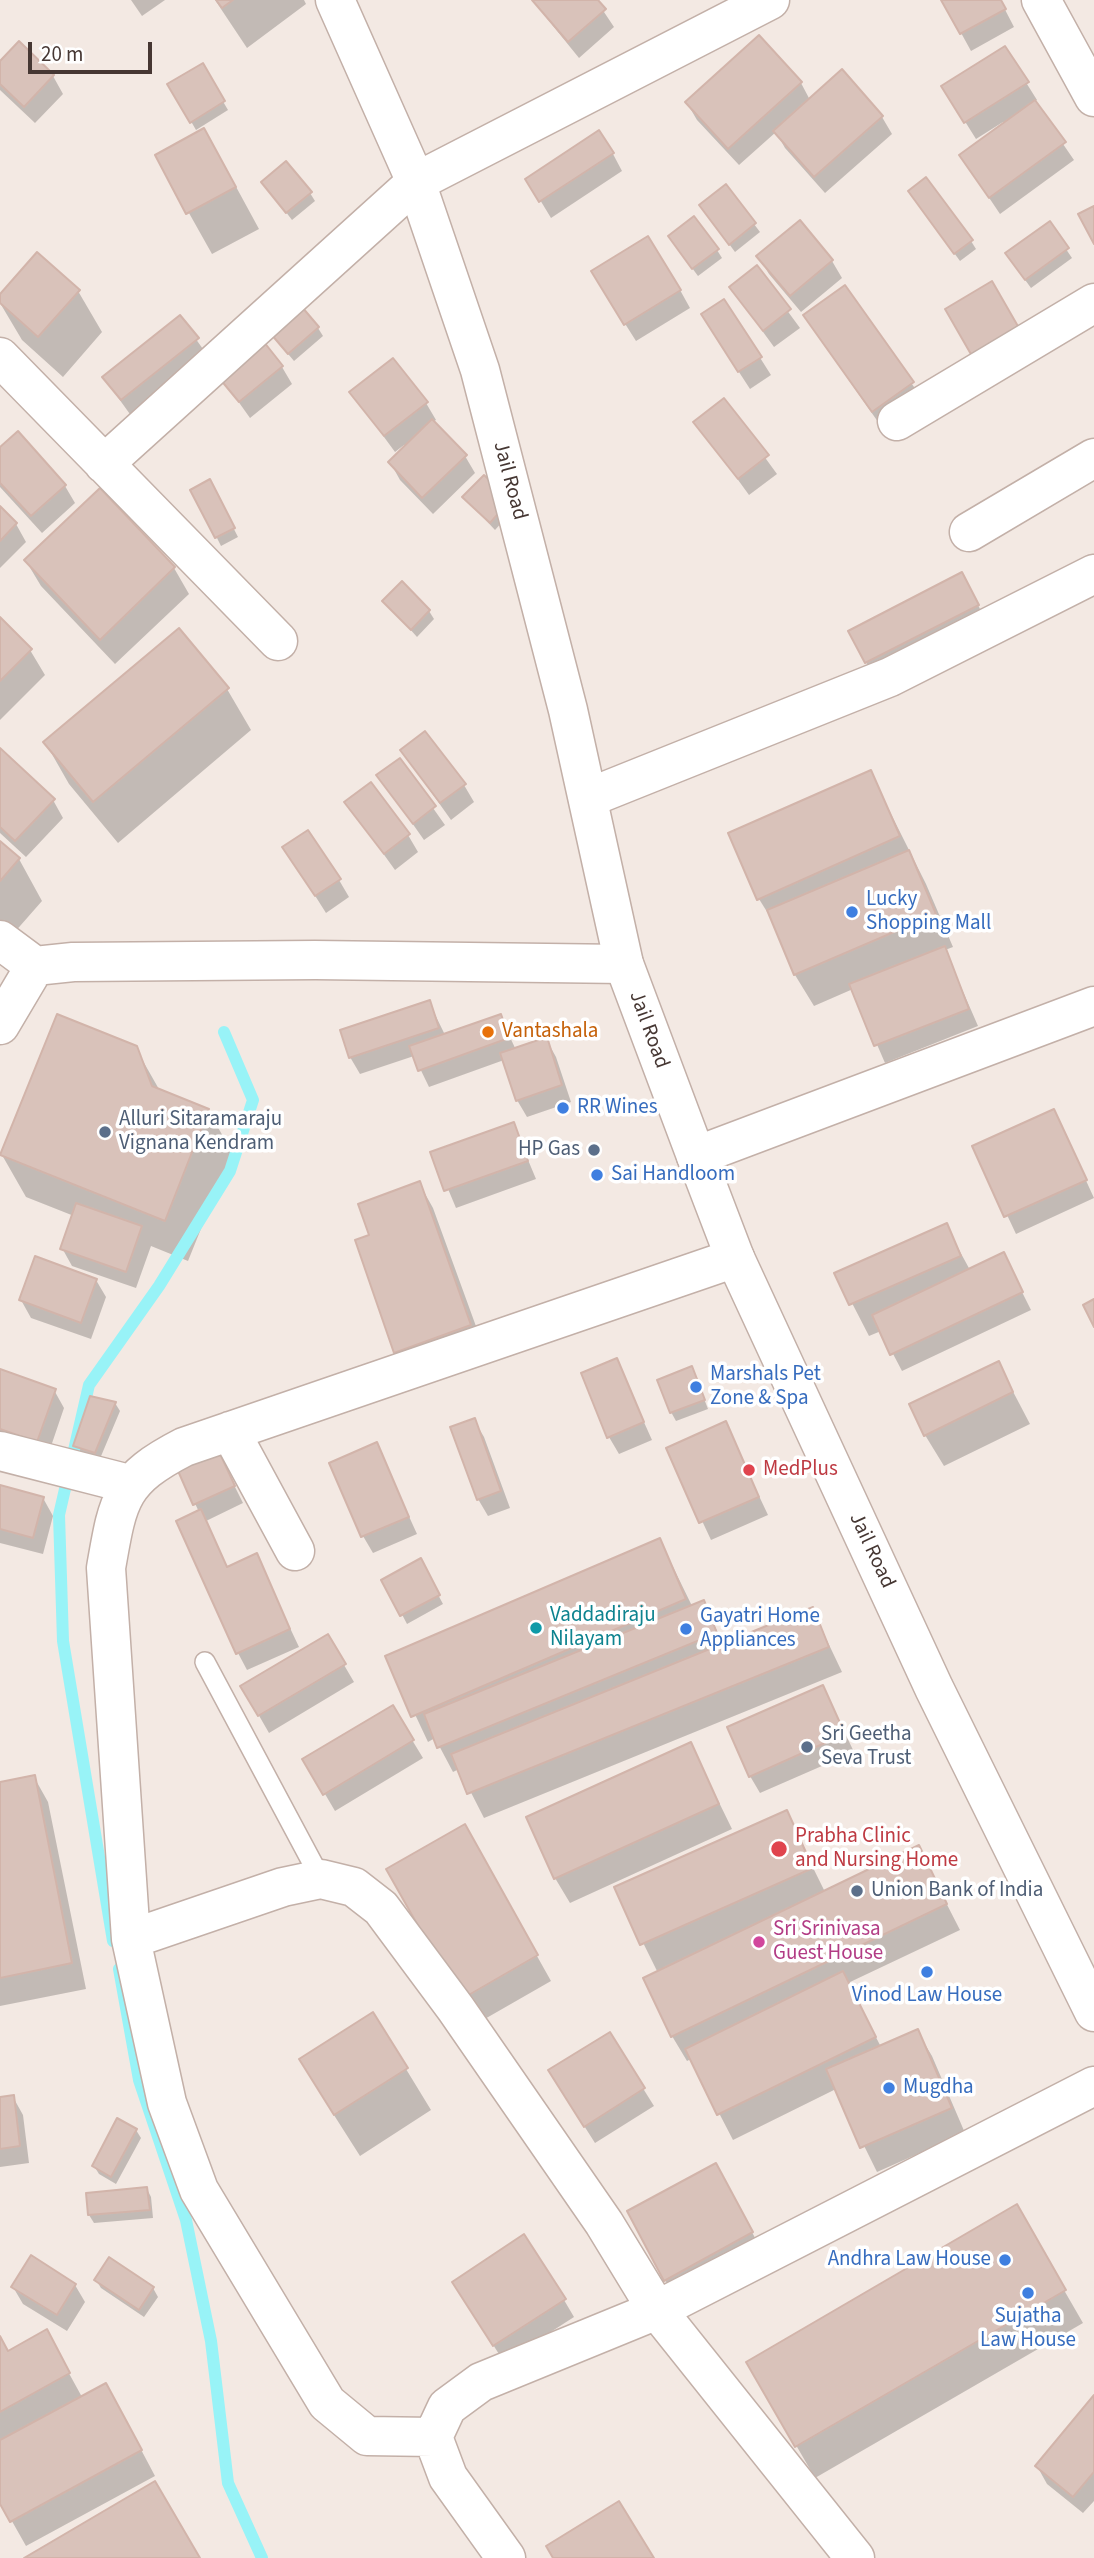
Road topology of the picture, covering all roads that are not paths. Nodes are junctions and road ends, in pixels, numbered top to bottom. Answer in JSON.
{"nodes":[{"id":1,"x":335,"y":0,"type":"edge"},
{"id":2,"x":769,"y":0,"type":"edge"},
{"id":3,"x":1041,"y":0,"type":"edge"},
{"id":4,"x":1094,"y":97,"type":"edge"},
{"id":5,"x":416,"y":182,"type":"junction"},
{"id":6,"x":1094,"y":303,"type":"edge"},
{"id":7,"x":0,"y":357,"type":"edge"},
{"id":8,"x":897,"y":421,"type":"dead end"},
{"id":9,"x":1094,"y":458,"type":"edge"},
{"id":10,"x":104,"y":464,"type":"junction"},
{"id":11,"x":969,"y":532,"type":"dead end"},
{"id":12,"x":1094,"y":574,"type":"edge"},
{"id":13,"x":278,"y":641,"type":"dead end"},
{"id":14,"x":588,"y":798,"type":"junction"},
{"id":15,"x":0,"y":940,"type":"edge"},
{"id":16,"x":624,"y":964,"type":"junction"},
{"id":17,"x":34,"y":966,"type":"junction"},
{"id":18,"x":1094,"y":1006,"type":"edge"},
{"id":19,"x":0,"y":1025,"type":"edge"},
{"id":20,"x":696,"y":1156,"type":"junction"},
{"id":21,"x":735,"y":1258,"type":"junction"},
{"id":22,"x":230,"y":1431,"type":"junction"},
{"id":23,"x":0,"y":1451,"type":"edge"},
{"id":24,"x":129,"y":1484,"type":"junction"},
{"id":25,"x":295,"y":1551,"type":"dead end"},
{"id":26,"x":205,"y":1662,"type":"dead end"},
{"id":27,"x":321,"y":1879,"type":"junction"},
{"id":28,"x":131,"y":1939,"type":"junction"},
{"id":29,"x":1085,"y":1980,"type":"edge"},
{"id":30,"x":1094,"y":2012,"type":"edge"},
{"id":31,"x":1094,"y":2086,"type":"edge"},
{"id":32,"x":657,"y":2310,"type":"junction"},
{"id":33,"x":433,"y":2437,"type":"junction"},
{"id":34,"x":506,"y":2558,"type":"edge"},
{"id":35,"x":855,"y":2558,"type":"edge"}],
"edges":[{"from":1,"to":5,"type":"street","name":"Jail Road"},
{"from":2,"to":5,"type":"street"},
{"from":3,"to":4,"type":"street"},
{"from":5,"to":10,"type":"street"},
{"from":5,"to":14,"type":"street","name":"Jail Road"},
{"from":6,"to":8,"type":"street"},
{"from":7,"to":10,"type":"street"},
{"from":9,"to":11,"type":"street"},
{"from":10,"to":13,"type":"street"},
{"from":12,"to":14,"type":"street"},
{"from":14,"to":16,"type":"street","name":"Jail Road"},
{"from":15,"to":17,"type":"street"},
{"from":16,"to":17,"type":"street"},
{"from":16,"to":20,"type":"street","name":"Jail Road"},
{"from":17,"to":19,"type":"street"},
{"from":18,"to":20,"type":"street"},
{"from":20,"to":21,"type":"street","name":"Jail Road"},
{"from":21,"to":22,"type":"street"},
{"from":21,"to":29,"type":"street","name":"Jail Road"},
{"from":22,"to":24,"type":"street"},
{"from":22,"to":25,"type":"street"},
{"from":23,"to":24,"type":"street"},
{"from":24,"to":28,"type":"street"},
{"from":26,"to":27,"type":"lane"},
{"from":27,"to":28,"type":"street"},
{"from":27,"to":32,"type":"street"},
{"from":28,"to":33,"type":"street"},
{"from":29,"to":30,"type":"street","name":"Jail Road"},
{"from":31,"to":32,"type":"street"},
{"from":32,"to":33,"type":"street"},
{"from":32,"to":35,"type":"street"},
{"from":33,"to":34,"type":"street"}]}
